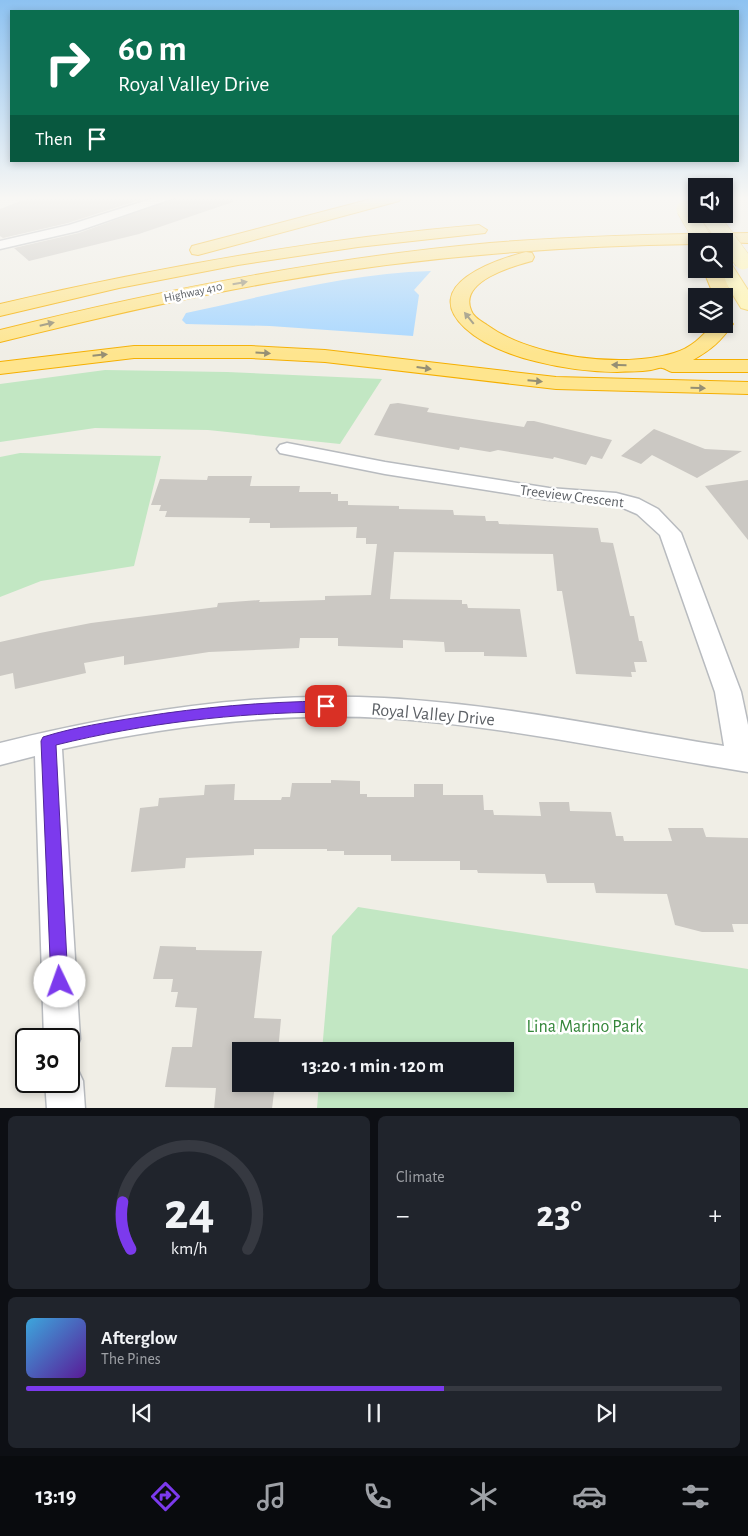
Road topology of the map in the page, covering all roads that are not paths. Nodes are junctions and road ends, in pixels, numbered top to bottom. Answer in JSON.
{"nodes":[{"id":1,"x":200,"y":250,"type":"edge"},
{"id":2,"x":303,"y":250,"type":"edge"},
{"id":3,"x":481,"y":250,"type":"edge"},
{"id":4,"x":576,"y":250,"type":"edge"},
{"id":5,"x":734,"y":250,"type":"edge"},
{"id":6,"x":745,"y":264,"type":"edge"},
{"id":7,"x":732,"y":278,"type":"edge"},
{"id":8,"x":0,"y":303,"type":"edge"},
{"id":9,"x":748,"y":304,"type":"edge"},
{"id":10,"x":0,"y":310,"type":"edge"},
{"id":11,"x":720,"y":333,"type":"edge"},
{"id":12,"x":0,"y":336,"type":"edge"},
{"id":13,"x":643,"y":365,"type":"junction"},
{"id":14,"x":748,"y":366,"type":"edge"},
{"id":15,"x":0,"y":368,"type":"edge"},
{"id":16,"x":748,"y":388,"type":"edge"},
{"id":17,"x":287,"y":449,"type":"dead end"},
{"id":18,"x":48,"y":741,"type":"junction"},
{"id":19,"x":0,"y":754,"type":"edge"},
{"id":20,"x":744,"y":761,"type":"edge"},
{"id":21,"x":61,"y":1028,"type":"edge"},
{"id":22,"x":65,"y":1093,"type":"edge"},
{"id":23,"x":66,"y":1108,"type":"edge"}],
"edges":[{"from":1,"to":8,"type":"highway"},
{"from":2,"to":10,"type":"highway","name":"Highway 410"},
{"from":12,"to":3,"type":"highway","name":"Highway 410","one_way":true},
{"from":13,"to":4,"type":"highway","one_way":true},
{"from":5,"to":6,"type":"main road","bridge":true},
{"from":7,"to":9,"type":"main road"},
{"from":11,"to":13,"type":"highway"},
{"from":13,"to":14,"type":"highway"},
{"from":15,"to":16,"type":"highway","one_way":true},
{"from":17,"to":20,"type":"street","name":"Treeview Crescent"},
{"from":18,"to":19,"type":"street","name":"Royal Valley Drive"},
{"from":18,"to":20,"type":"street","name":"Royal Valley Drive"},
{"from":18,"to":21,"type":"street"},
{"from":22,"to":23,"type":"street"}]}
